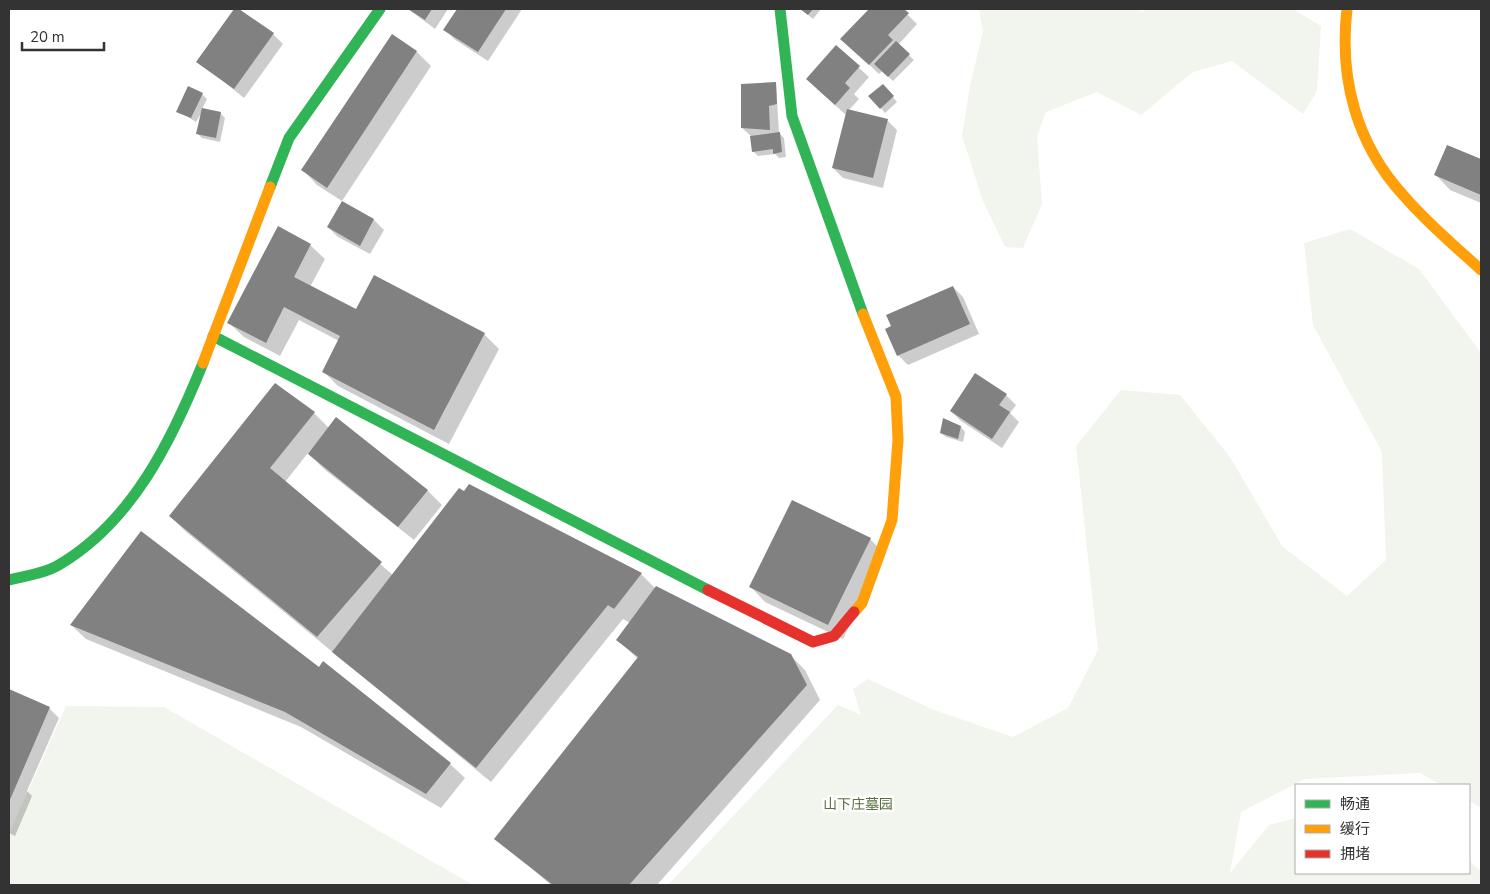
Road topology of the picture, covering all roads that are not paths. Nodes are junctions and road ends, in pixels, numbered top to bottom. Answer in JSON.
{"nodes":[{"id":1,"x":380,"y":9,"type":"edge"},
{"id":2,"x":780,"y":9,"type":"edge"},
{"id":3,"x":1347,"y":9,"type":"edge"},
{"id":4,"x":1481,"y":270,"type":"edge"},
{"id":5,"x":213,"y":336,"type":"junction"},
{"id":6,"x":9,"y":580,"type":"edge"}],
"edges":[{"from":1,"to":5,"type":"street"},
{"from":2,"to":5,"type":"street"},
{"from":3,"to":4,"type":"street"},
{"from":5,"to":6,"type":"street"}]}
